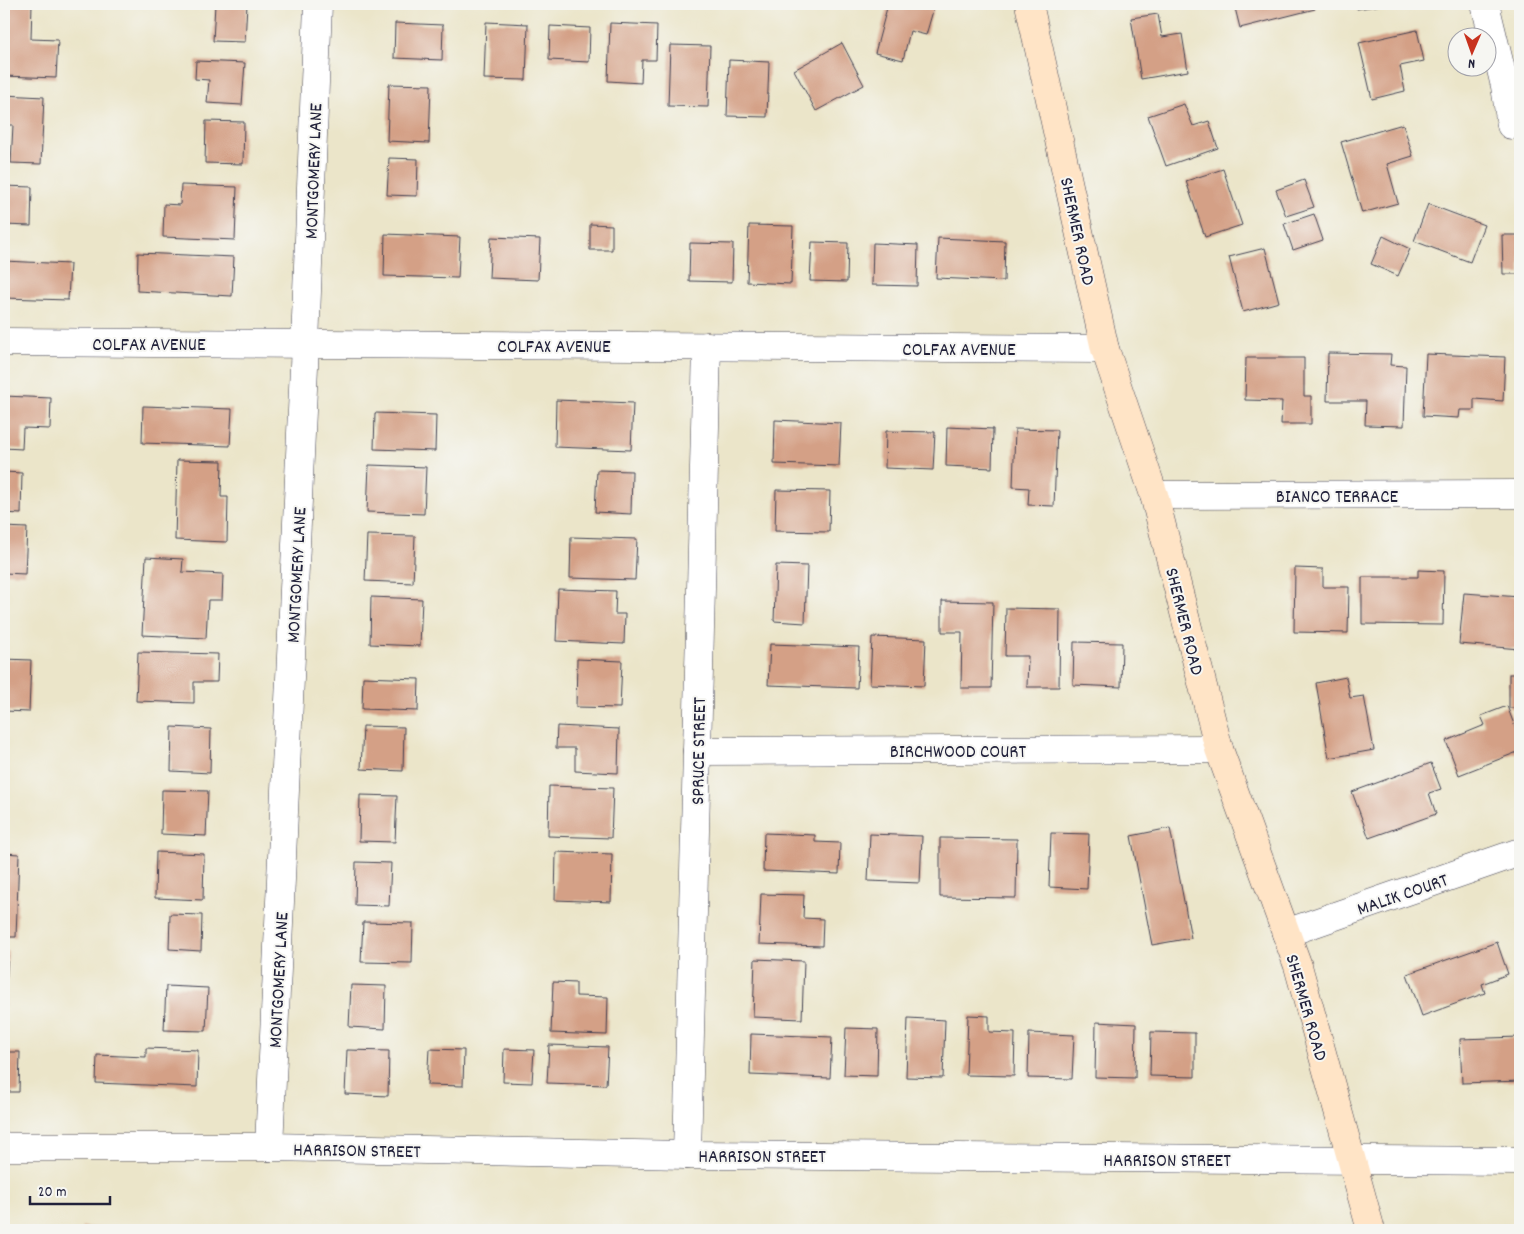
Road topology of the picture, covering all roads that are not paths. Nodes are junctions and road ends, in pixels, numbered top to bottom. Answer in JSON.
{"nodes":[{"id":1,"x":318,"y":4,"type":"edge"},
{"id":2,"x":1029,"y":4,"type":"edge"},
{"id":3,"x":1485,"y":4,"type":"edge"},
{"id":4,"x":1511,"y":124,"type":"dead end"},
{"id":5,"x":4,"y":342,"type":"edge"},
{"id":6,"x":305,"y":344,"type":"junction"},
{"id":7,"x":707,"y":346,"type":"junction"},
{"id":8,"x":1105,"y":349,"type":"junction"},
{"id":9,"x":1520,"y":494,"type":"edge"},
{"id":10,"x":1154,"y":496,"type":"junction"},
{"id":11,"x":1219,"y":750,"type":"junction"},
{"id":12,"x":697,"y":751,"type":"junction"},
{"id":13,"x":1517,"y":853,"type":"dead end"},
{"id":14,"x":1286,"y":933,"type":"junction"},
{"id":15,"x":4,"y":1147,"type":"edge"},
{"id":16,"x":269,"y":1147,"type":"junction"},
{"id":17,"x":687,"y":1155,"type":"junction"},
{"id":18,"x":1350,"y":1160,"type":"junction"},
{"id":19,"x":1520,"y":1161,"type":"edge"},
{"id":20,"x":1371,"y":1230,"type":"edge"}],
"edges":[{"from":1,"to":6,"type":"street","name":"MONTGOMERY LANE"},
{"from":2,"to":8,"type":"main road","name":"SHERMER ROAD"},
{"from":3,"to":4,"type":"street"},
{"from":5,"to":6,"type":"street","name":"COLFAX AVENUE"},
{"from":6,"to":7,"type":"street","name":"COLFAX AVENUE"},
{"from":6,"to":16,"type":"street","name":"MONTGOMERY LANE"},
{"from":7,"to":8,"type":"street","name":"COLFAX AVENUE"},
{"from":7,"to":12,"type":"street","name":"SPRUCE STREET"},
{"from":8,"to":10,"type":"main road","name":"SHERMER ROAD"},
{"from":9,"to":10,"type":"street","name":"BIANCO TERRACE"},
{"from":10,"to":11,"type":"main road","name":"SHERMER ROAD"},
{"from":11,"to":12,"type":"street","name":"BIRCHWOOD COURT"},
{"from":11,"to":14,"type":"main road","name":"SHERMER ROAD"},
{"from":12,"to":17,"type":"street","name":"SPRUCE STREET"},
{"from":13,"to":14,"type":"street","name":"MALIK COURT"},
{"from":14,"to":18,"type":"main road","name":"SHERMER ROAD"},
{"from":15,"to":16,"type":"street","name":"HARRISON STREET"},
{"from":16,"to":17,"type":"street","name":"HARRISON STREET"},
{"from":17,"to":18,"type":"street","name":"HARRISON STREET"},
{"from":18,"to":19,"type":"street","name":"HARRISON STREET"},
{"from":18,"to":20,"type":"main road","name":"SHERMER ROAD"}]}
